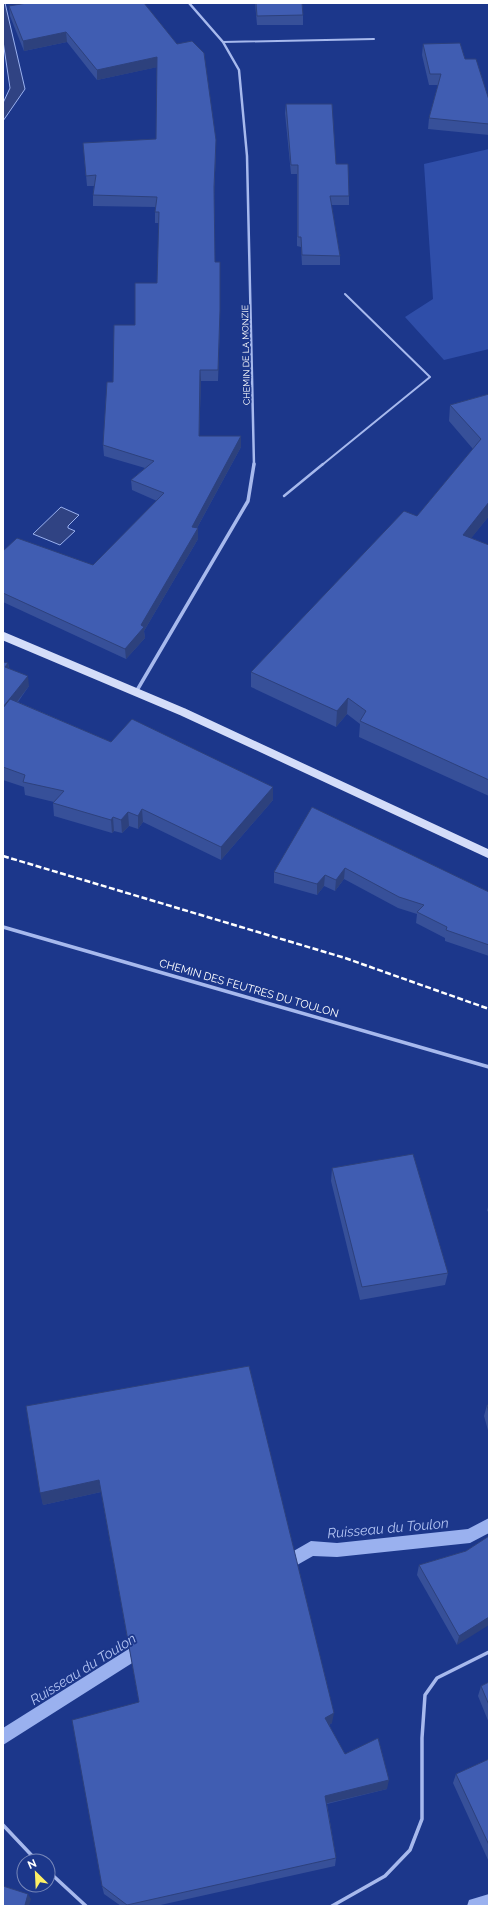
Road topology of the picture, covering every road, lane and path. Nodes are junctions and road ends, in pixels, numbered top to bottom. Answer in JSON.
{"nodes":[{"id":1,"x":189,"y":3,"type":"edge"},
{"id":2,"x":374,"y":39,"type":"dead end"},
{"id":3,"x":223,"y":42,"type":"junction"},
{"id":4,"x":345,"y":294,"type":"dead end"},
{"id":5,"x":284,"y":496,"type":"dead end"},
{"id":6,"x":3,"y":636,"type":"edge"},
{"id":7,"x":136,"y":692,"type":"junction"},
{"id":8,"x":489,"y":854,"type":"edge"},
{"id":9,"x":3,"y":927,"type":"edge"},
{"id":10,"x":489,"y":1066,"type":"edge"},
{"id":11,"x":489,"y":1652,"type":"edge"},
{"id":12,"x":3,"y":1825,"type":"edge"},
{"id":13,"x":29,"y":1853,"type":"edge"},
{"id":14,"x":56,"y":1878,"type":"edge"},
{"id":15,"x":86,"y":1906,"type":"edge"},
{"id":16,"x":332,"y":1906,"type":"edge"}],
"edges":[{"from":1,"to":3,"type":"street","name":"CHEMIN DE LA MONZIE"},
{"from":2,"to":3,"type":"lane"},
{"from":3,"to":7,"type":"street","name":"CHEMIN DE LA MONZIE"},
{"from":4,"to":5,"type":"lane"},
{"from":6,"to":7,"type":"main road"},
{"from":7,"to":8,"type":"main road"},
{"from":9,"to":10,"type":"street","name":"CHEMIN DES FEUTRES DU TOULON"},
{"from":11,"to":16,"type":"lane"},
{"from":12,"to":13,"type":"lane"},
{"from":14,"to":15,"type":"lane"}]}
